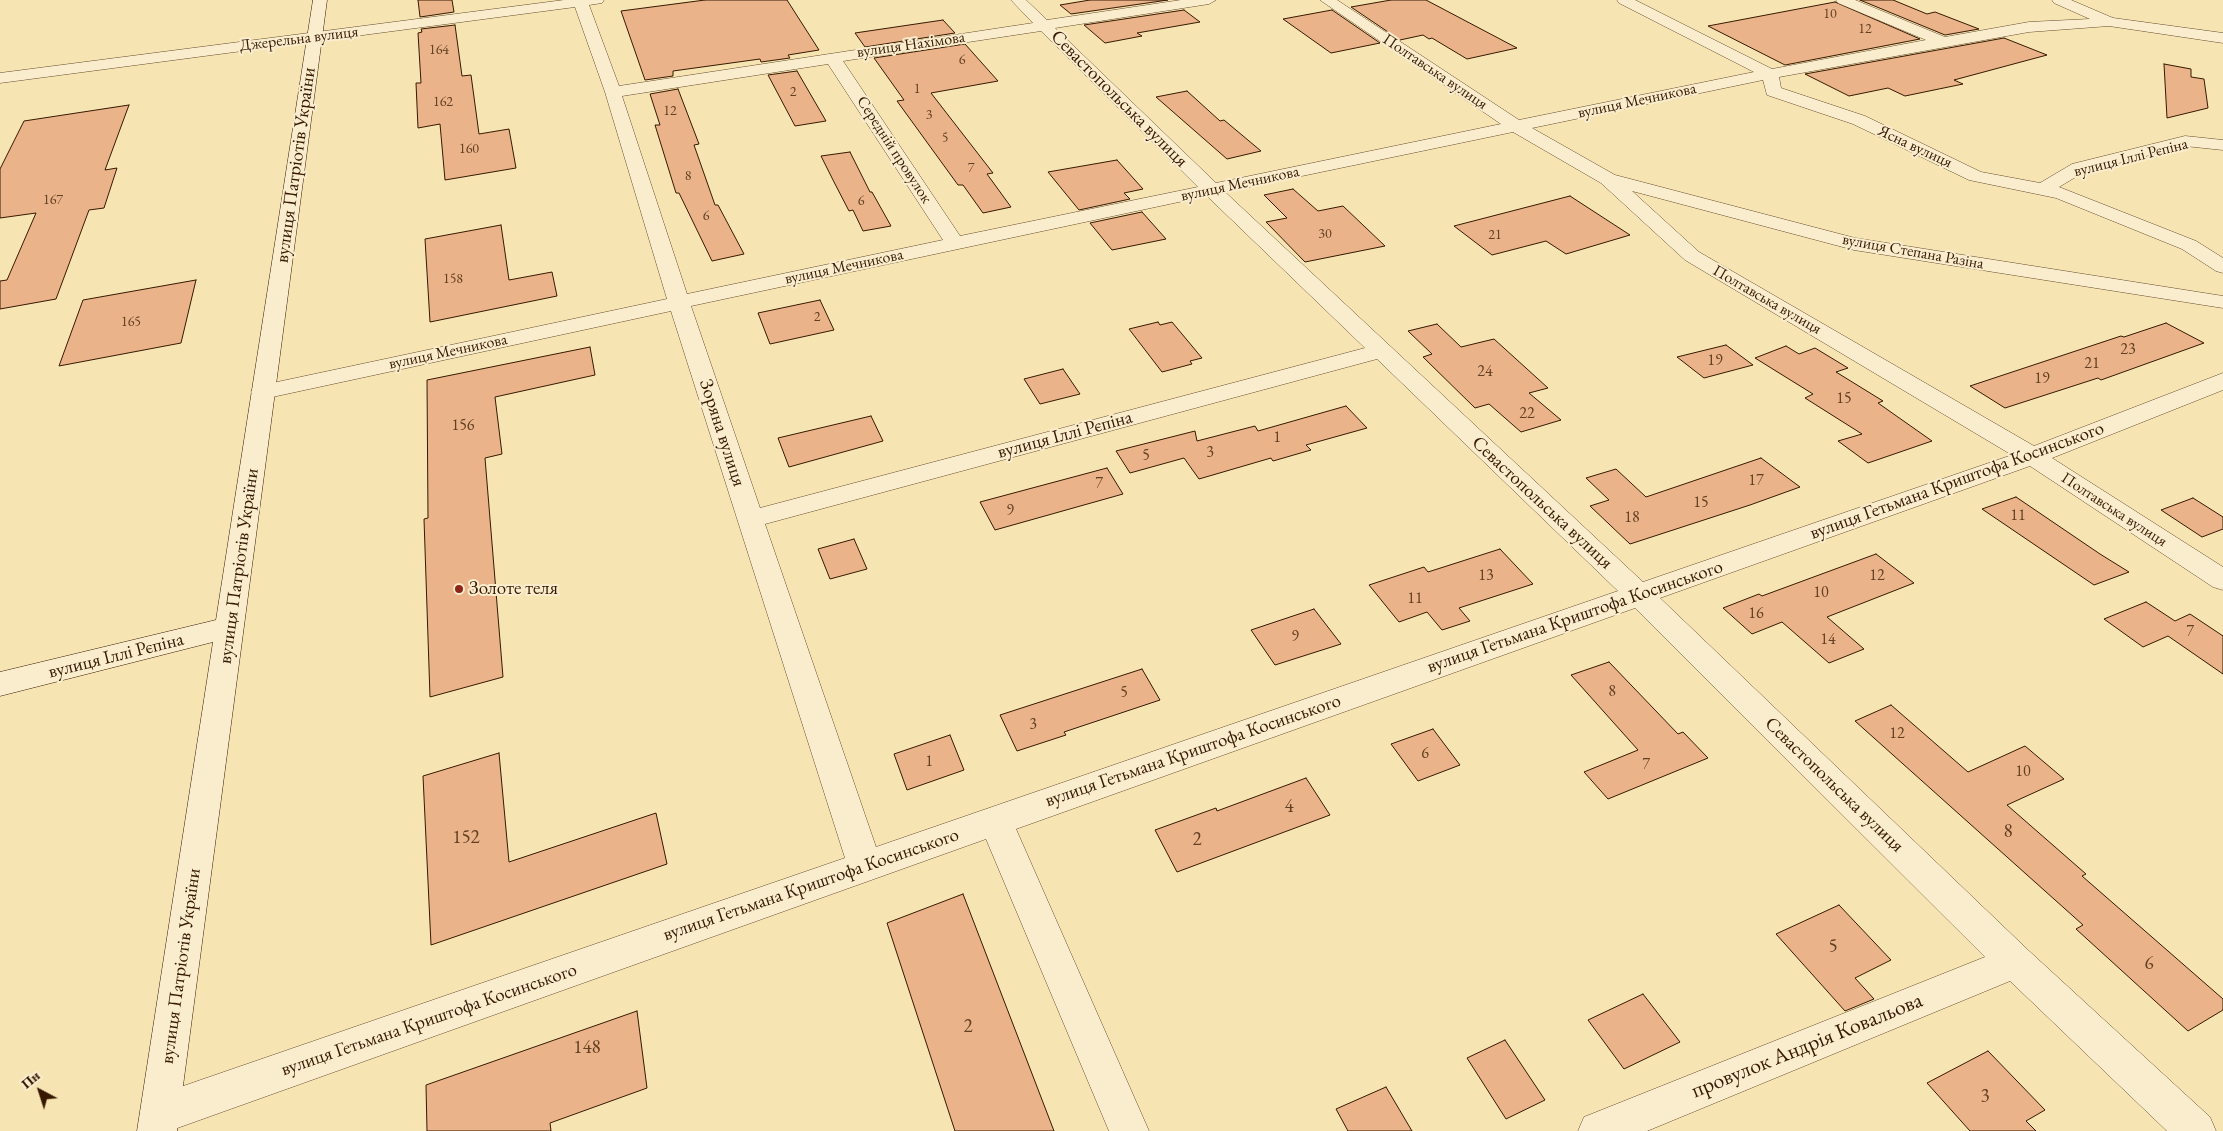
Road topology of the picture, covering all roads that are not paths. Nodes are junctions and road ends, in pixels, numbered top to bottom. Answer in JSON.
{"nodes":[{"id":1,"x":320,"y":0,"type":"edge"},
{"id":2,"x":1018,"y":0,"type":"edge"},
{"id":3,"x":1209,"y":0,"type":"edge"},
{"id":4,"x":1327,"y":0,"type":"edge"},
{"id":5,"x":1624,"y":0,"type":"edge"},
{"id":6,"x":1843,"y":0,"type":"edge"},
{"id":7,"x":2058,"y":0,"type":"edge"},
{"id":8,"x":586,"y":1,"type":"edge"},
{"id":9,"x":2109,"y":22,"type":"junction"},
{"id":10,"x":1045,"y":26,"type":"junction"},
{"id":11,"x":314,"y":37,"type":"junction"},
{"id":12,"x":2223,"y":38,"type":"edge"},
{"id":13,"x":1943,"y":42,"type":"junction"},
{"id":14,"x":832,"y":57,"type":"junction"},
{"id":15,"x":1770,"y":74,"type":"junction"},
{"id":16,"x":0,"y":78,"type":"edge"},
{"id":17,"x":613,"y":92,"type":"junction"},
{"id":18,"x":1516,"y":126,"type":"junction"},
{"id":19,"x":2223,"y":145,"type":"edge"},
{"id":20,"x":1608,"y":179,"type":"junction"},
{"id":21,"x":2042,"y":189,"type":"junction"},
{"id":22,"x":1212,"y":190,"type":"junction"},
{"id":23,"x":955,"y":243,"type":"junction"},
{"id":24,"x":2223,"y":267,"type":"edge"},
{"id":25,"x":679,"y":302,"type":"junction"},
{"id":26,"x":2223,"y":302,"type":"edge"},
{"id":27,"x":2223,"y":310,"type":"edge"},
{"id":28,"x":2223,"y":322,"type":"edge"},
{"id":29,"x":1380,"y":350,"type":"junction"},
{"id":30,"x":2223,"y":380,"type":"edge"},
{"id":31,"x":263,"y":392,"type":"junction"},
{"id":32,"x":2032,"y":456,"type":"junction"},
{"id":33,"x":751,"y":519,"type":"junction"},
{"id":34,"x":2223,"y":580,"type":"edge"},
{"id":35,"x":1639,"y":595,"type":"junction"},
{"id":36,"x":231,"y":627,"type":"junction"},
{"id":37,"x":0,"y":684,"type":"edge"},
{"id":38,"x":996,"y":820,"type":"junction"},
{"id":39,"x":865,"y":866,"type":"junction"},
{"id":40,"x":2015,"y":962,"type":"junction"},
{"id":41,"x":158,"y":1122,"type":"edge"},
{"id":42,"x":1129,"y":1131,"type":"edge"},
{"id":43,"x":1598,"y":1131,"type":"edge"},
{"id":44,"x":2196,"y":1131,"type":"edge"}],
"edges":[{"from":1,"to":11,"type":"street","name":"вулиця Патріотів України"},
{"from":2,"to":10,"type":"street","name":"Севастопольська вулиця"},
{"from":3,"to":10,"type":"street","name":"вулиця Нахімова"},
{"from":4,"to":18,"type":"street","name":"Полтавська вулиця"},
{"from":5,"to":15,"type":"street"},
{"from":6,"to":13,"type":"street"},
{"from":7,"to":9,"type":"street"},
{"from":8,"to":11,"type":"street","name":"Джерельна вулиця"},
{"from":8,"to":17,"type":"street","name":"Зоряна вулиця"},
{"from":9,"to":12,"type":"street","name":"вулиця Мечникова"},
{"from":9,"to":13,"type":"street","name":"вулиця Мечникова"},
{"from":10,"to":14,"type":"street","name":"вулиця Нахімова"},
{"from":10,"to":22,"type":"street","name":"Севастопольська вулиця"},
{"from":11,"to":16,"type":"street","name":"Джерельна вулиця"},
{"from":11,"to":31,"type":"street","name":"вулиця Патріотів України"},
{"from":13,"to":15,"type":"street","name":"вулиця Мечникова"},
{"from":14,"to":17,"type":"street","name":"вулиця Нахімова"},
{"from":14,"to":23,"type":"street","name":"Середній провулок"},
{"from":15,"to":18,"type":"street","name":"вулиця Мечникова"},
{"from":15,"to":21,"type":"street","name":"Ясна вулиця"},
{"from":17,"to":25,"type":"street","name":"Зоряна вулиця"},
{"from":18,"to":20,"type":"street","name":"Полтавська вулиця"},
{"from":18,"to":22,"type":"street","name":"вулиця Мечникова"},
{"from":19,"to":21,"type":"street","name":"вулиця Іллі Рєпіна"},
{"from":20,"to":26,"type":"street","name":"вулиця Степана Разіна"},
{"from":20,"to":32,"type":"street","name":"Полтавська вулиця"},
{"from":21,"to":24,"type":"street","name":"Ясна вулиця"},
{"from":22,"to":23,"type":"street","name":"вулиця Мечникова"},
{"from":22,"to":29,"type":"street","name":"Севастопольська вулиця"},
{"from":23,"to":25,"type":"street","name":"вулиця Мечникова"},
{"from":25,"to":31,"type":"street","name":"вулиця Мечникова"},
{"from":25,"to":33,"type":"street","name":"Зоряна вулиця"},
{"from":27,"to":28,"type":"street"},
{"from":29,"to":33,"type":"street","name":"вулиця Іллі Рєпіна"},
{"from":29,"to":35,"type":"street","name":"Севастопольська вулиця"},
{"from":30,"to":32,"type":"street","name":"вулиця Гетьмана Криштофа Косинського"},
{"from":31,"to":36,"type":"street","name":"вулиця Патріотів України"},
{"from":32,"to":34,"type":"street","name":"Полтавська вулиця"},
{"from":32,"to":35,"type":"street","name":"вулиця Гетьмана Криштофа Косинського"},
{"from":33,"to":39,"type":"street","name":"Зоряна вулиця"},
{"from":35,"to":38,"type":"street","name":"вулиця Гетьмана Криштофа Косинського"},
{"from":35,"to":40,"type":"street","name":"Севастопольська вулиця"},
{"from":36,"to":37,"type":"street","name":"вулиця Іллі Рєпіна"},
{"from":36,"to":41,"type":"street","name":"вулиця Патріотів України"},
{"from":38,"to":39,"type":"street","name":"вулиця Гетьмана Криштофа Косинського"},
{"from":38,"to":42,"type":"street"},
{"from":39,"to":41,"type":"street","name":"вулиця Гетьмана Криштофа Косинського"},
{"from":40,"to":43,"type":"street","name":"провулок Андрія Ковальова"},
{"from":40,"to":44,"type":"street","name":"Севастопольська вулиця"}]}
